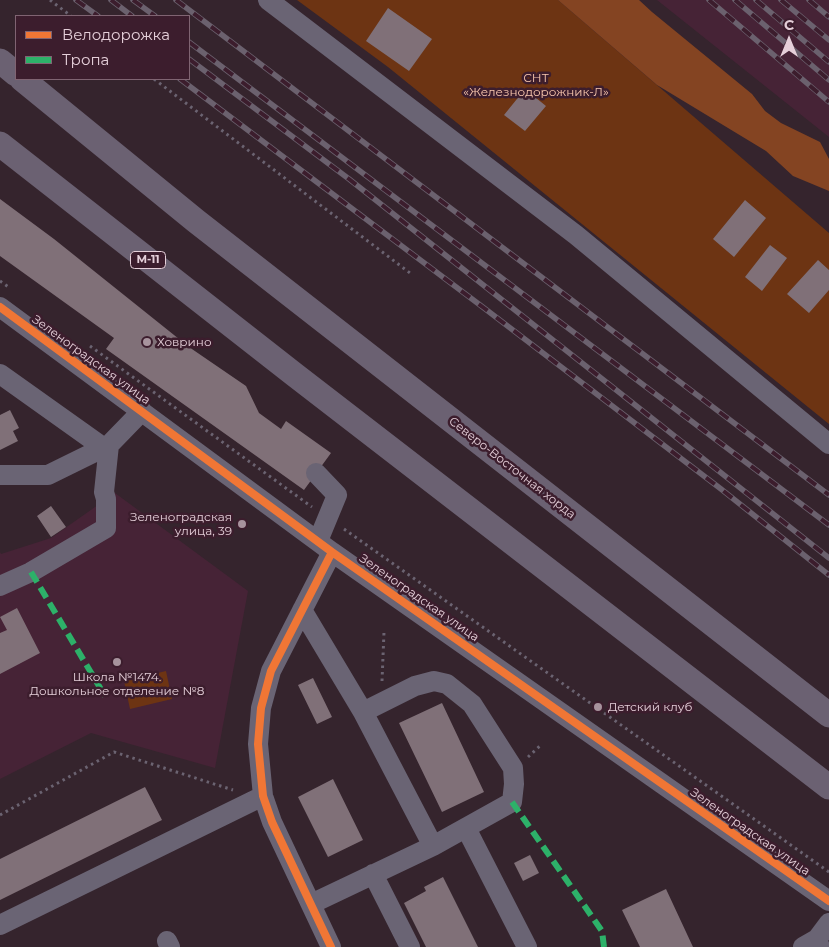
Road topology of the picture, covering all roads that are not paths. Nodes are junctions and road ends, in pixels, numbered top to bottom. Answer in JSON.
{"nodes":[{"id":1,"x":268,"y":0,"type":"edge"},
{"id":2,"x":0,"y":61,"type":"edge"},
{"id":3,"x":15,"y":73,"type":"edge"},
{"id":4,"x":23,"y":80,"type":"edge"},
{"id":5,"x":0,"y":144,"type":"edge"},
{"id":6,"x":0,"y":307,"type":"edge"},
{"id":7,"x":0,"y":374,"type":"edge"},
{"id":8,"x":142,"y":411,"type":"junction"},
{"id":9,"x":829,"y":444,"type":"edge"},
{"id":10,"x":106,"y":446,"type":"junction"},
{"id":11,"x":316,"y":473,"type":"dead end"},
{"id":12,"x":0,"y":475,"type":"edge"},
{"id":13,"x":325,"y":546,"type":"junction"},
{"id":14,"x":0,"y":586,"type":"edge"},
{"id":15,"x":302,"y":610,"type":"junction"},
{"id":16,"x":363,"y":712,"type":"junction"},
{"id":17,"x":829,"y":715,"type":"edge"},
{"id":18,"x":829,"y":787,"type":"edge"},
{"id":19,"x":263,"y":796,"type":"junction"},
{"id":20,"x":466,"y":828,"type":"junction"},
{"id":21,"x":433,"y":846,"type":"junction"},
{"id":22,"x":373,"y":874,"type":"junction"},
{"id":23,"x":829,"y":901,"type":"edge"},
{"id":24,"x":311,"y":904,"type":"junction"},
{"id":25,"x":829,"y":923,"type":"edge"},
{"id":26,"x":0,"y":925,"type":"edge"},
{"id":27,"x":813,"y":944,"type":"edge"},
{"id":28,"x":331,"y":947,"type":"edge"},
{"id":29,"x":410,"y":947,"type":"edge"},
{"id":30,"x":527,"y":947,"type":"edge"}],
"edges":[{"from":1,"to":9,"type":"street"},
{"from":2,"to":3,"type":"main road"},
{"from":4,"to":17,"type":"main road","name":"Северо-Восточная хорда"},
{"from":5,"to":18,"type":"main road","number":"М-11"},
{"from":6,"to":8,"type":"street","name":"Зеленоградская улица"},
{"from":7,"to":10,"type":"street"},
{"from":8,"to":10,"type":"street"},
{"from":8,"to":13,"type":"street","name":"Зеленоградская улица"},
{"from":10,"to":12,"type":"street"},
{"from":10,"to":14,"type":"street"},
{"from":11,"to":13,"type":"street"},
{"from":13,"to":15,"type":"street"},
{"from":13,"to":23,"type":"street","name":"Зеленоградская улица"},
{"from":15,"to":16,"type":"street"},
{"from":15,"to":19,"type":"street"},
{"from":16,"to":20,"type":"street"},
{"from":16,"to":21,"type":"street"},
{"from":19,"to":24,"type":"street"},
{"from":19,"to":26,"type":"street"},
{"from":20,"to":21,"type":"street"},
{"from":20,"to":30,"type":"street"},
{"from":21,"to":22,"type":"street"},
{"from":22,"to":24,"type":"street"},
{"from":22,"to":29,"type":"street"},
{"from":24,"to":28,"type":"street"},
{"from":25,"to":27,"type":"street"}]}
